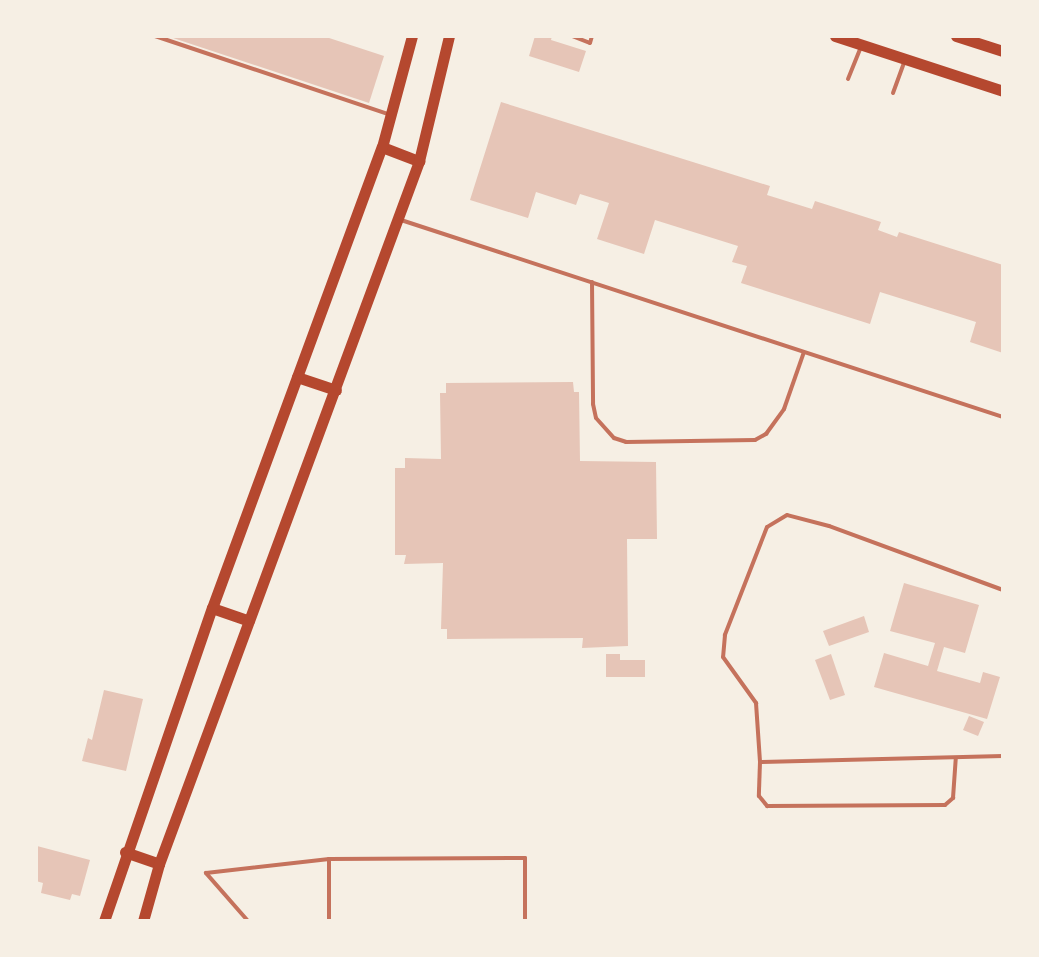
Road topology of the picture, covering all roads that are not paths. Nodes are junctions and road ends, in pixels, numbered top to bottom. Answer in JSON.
{"nodes":[{"id":1,"x":155,"y":36,"type":"edge"},
{"id":2,"x":412,"y":36,"type":"edge"},
{"id":3,"x":449,"y":36,"type":"edge"},
{"id":4,"x":572,"y":36,"type":"edge"},
{"id":5,"x":592,"y":36,"type":"edge"},
{"id":6,"x":835,"y":36,"type":"edge"},
{"id":7,"x":956,"y":36,"type":"edge"},
{"id":8,"x":864,"y":40,"type":"edge"},
{"id":9,"x":1003,"y":51,"type":"edge"},
{"id":10,"x":905,"y":59,"type":"junction"},
{"id":11,"x":848,"y":79,"type":"dead end"},
{"id":12,"x":1003,"y":91,"type":"edge"},
{"id":13,"x":893,"y":93,"type":"dead end"},
{"id":14,"x":392,"y":115,"type":"junction"},
{"id":15,"x":382,"y":147,"type":"junction"},
{"id":16,"x":419,"y":161,"type":"junction"},
{"id":17,"x":398,"y":219,"type":"junction"},
{"id":18,"x":592,"y":282,"type":"junction"},
{"id":19,"x":804,"y":352,"type":"junction"},
{"id":20,"x":297,"y":377,"type":"junction"},
{"id":21,"x":336,"y":390,"type":"junction"},
{"id":22,"x":1003,"y":417,"type":"edge"},
{"id":23,"x":1003,"y":590,"type":"edge"},
{"id":24,"x":212,"y":608,"type":"junction"},
{"id":25,"x":249,"y":621,"type":"junction"},
{"id":26,"x":1003,"y":756,"type":"edge"},
{"id":27,"x":956,"y":759,"type":"junction"},
{"id":28,"x":760,"y":762,"type":"junction"},
{"id":29,"x":125,"y":852,"type":"junction"},
{"id":30,"x":329,"y":859,"type":"junction"},
{"id":31,"x":159,"y":864,"type":"junction"},
{"id":32,"x":104,"y":921,"type":"edge"},
{"id":33,"x":143,"y":921,"type":"edge"},
{"id":34,"x":248,"y":921,"type":"edge"},
{"id":35,"x":329,"y":921,"type":"edge"},
{"id":36,"x":525,"y":921,"type":"edge"}],
"edges":[{"from":1,"to":14,"type":"lane"},
{"from":2,"to":14,"type":"main road"},
{"from":3,"to":16,"type":"main road"},
{"from":4,"to":5,"type":"lane"},
{"from":6,"to":8,"type":"main road"},
{"from":7,"to":9,"type":"main road"},
{"from":8,"to":10,"type":"main road"},
{"from":8,"to":11,"type":"lane"},
{"from":10,"to":12,"type":"main road"},
{"from":10,"to":13,"type":"lane"},
{"from":14,"to":15,"type":"main road"},
{"from":15,"to":16,"type":"main road"},
{"from":15,"to":20,"type":"main road"},
{"from":16,"to":17,"type":"main road"},
{"from":17,"to":18,"type":"lane"},
{"from":17,"to":21,"type":"main road"},
{"from":18,"to":19,"type":"lane"},
{"from":18,"to":19,"type":"lane"},
{"from":19,"to":22,"type":"lane"},
{"from":20,"to":21,"type":"main road"},
{"from":20,"to":24,"type":"main road"},
{"from":21,"to":25,"type":"main road"},
{"from":23,"to":28,"type":"lane"},
{"from":24,"to":25,"type":"main road"},
{"from":24,"to":29,"type":"main road"},
{"from":25,"to":31,"type":"main road"},
{"from":26,"to":27,"type":"lane"},
{"from":27,"to":28,"type":"lane"},
{"from":27,"to":28,"type":"lane"},
{"from":29,"to":31,"type":"main road"},
{"from":29,"to":32,"type":"main road"},
{"from":30,"to":34,"type":"lane"},
{"from":30,"to":35,"type":"lane"},
{"from":30,"to":36,"type":"lane"},
{"from":31,"to":33,"type":"main road"}]}
